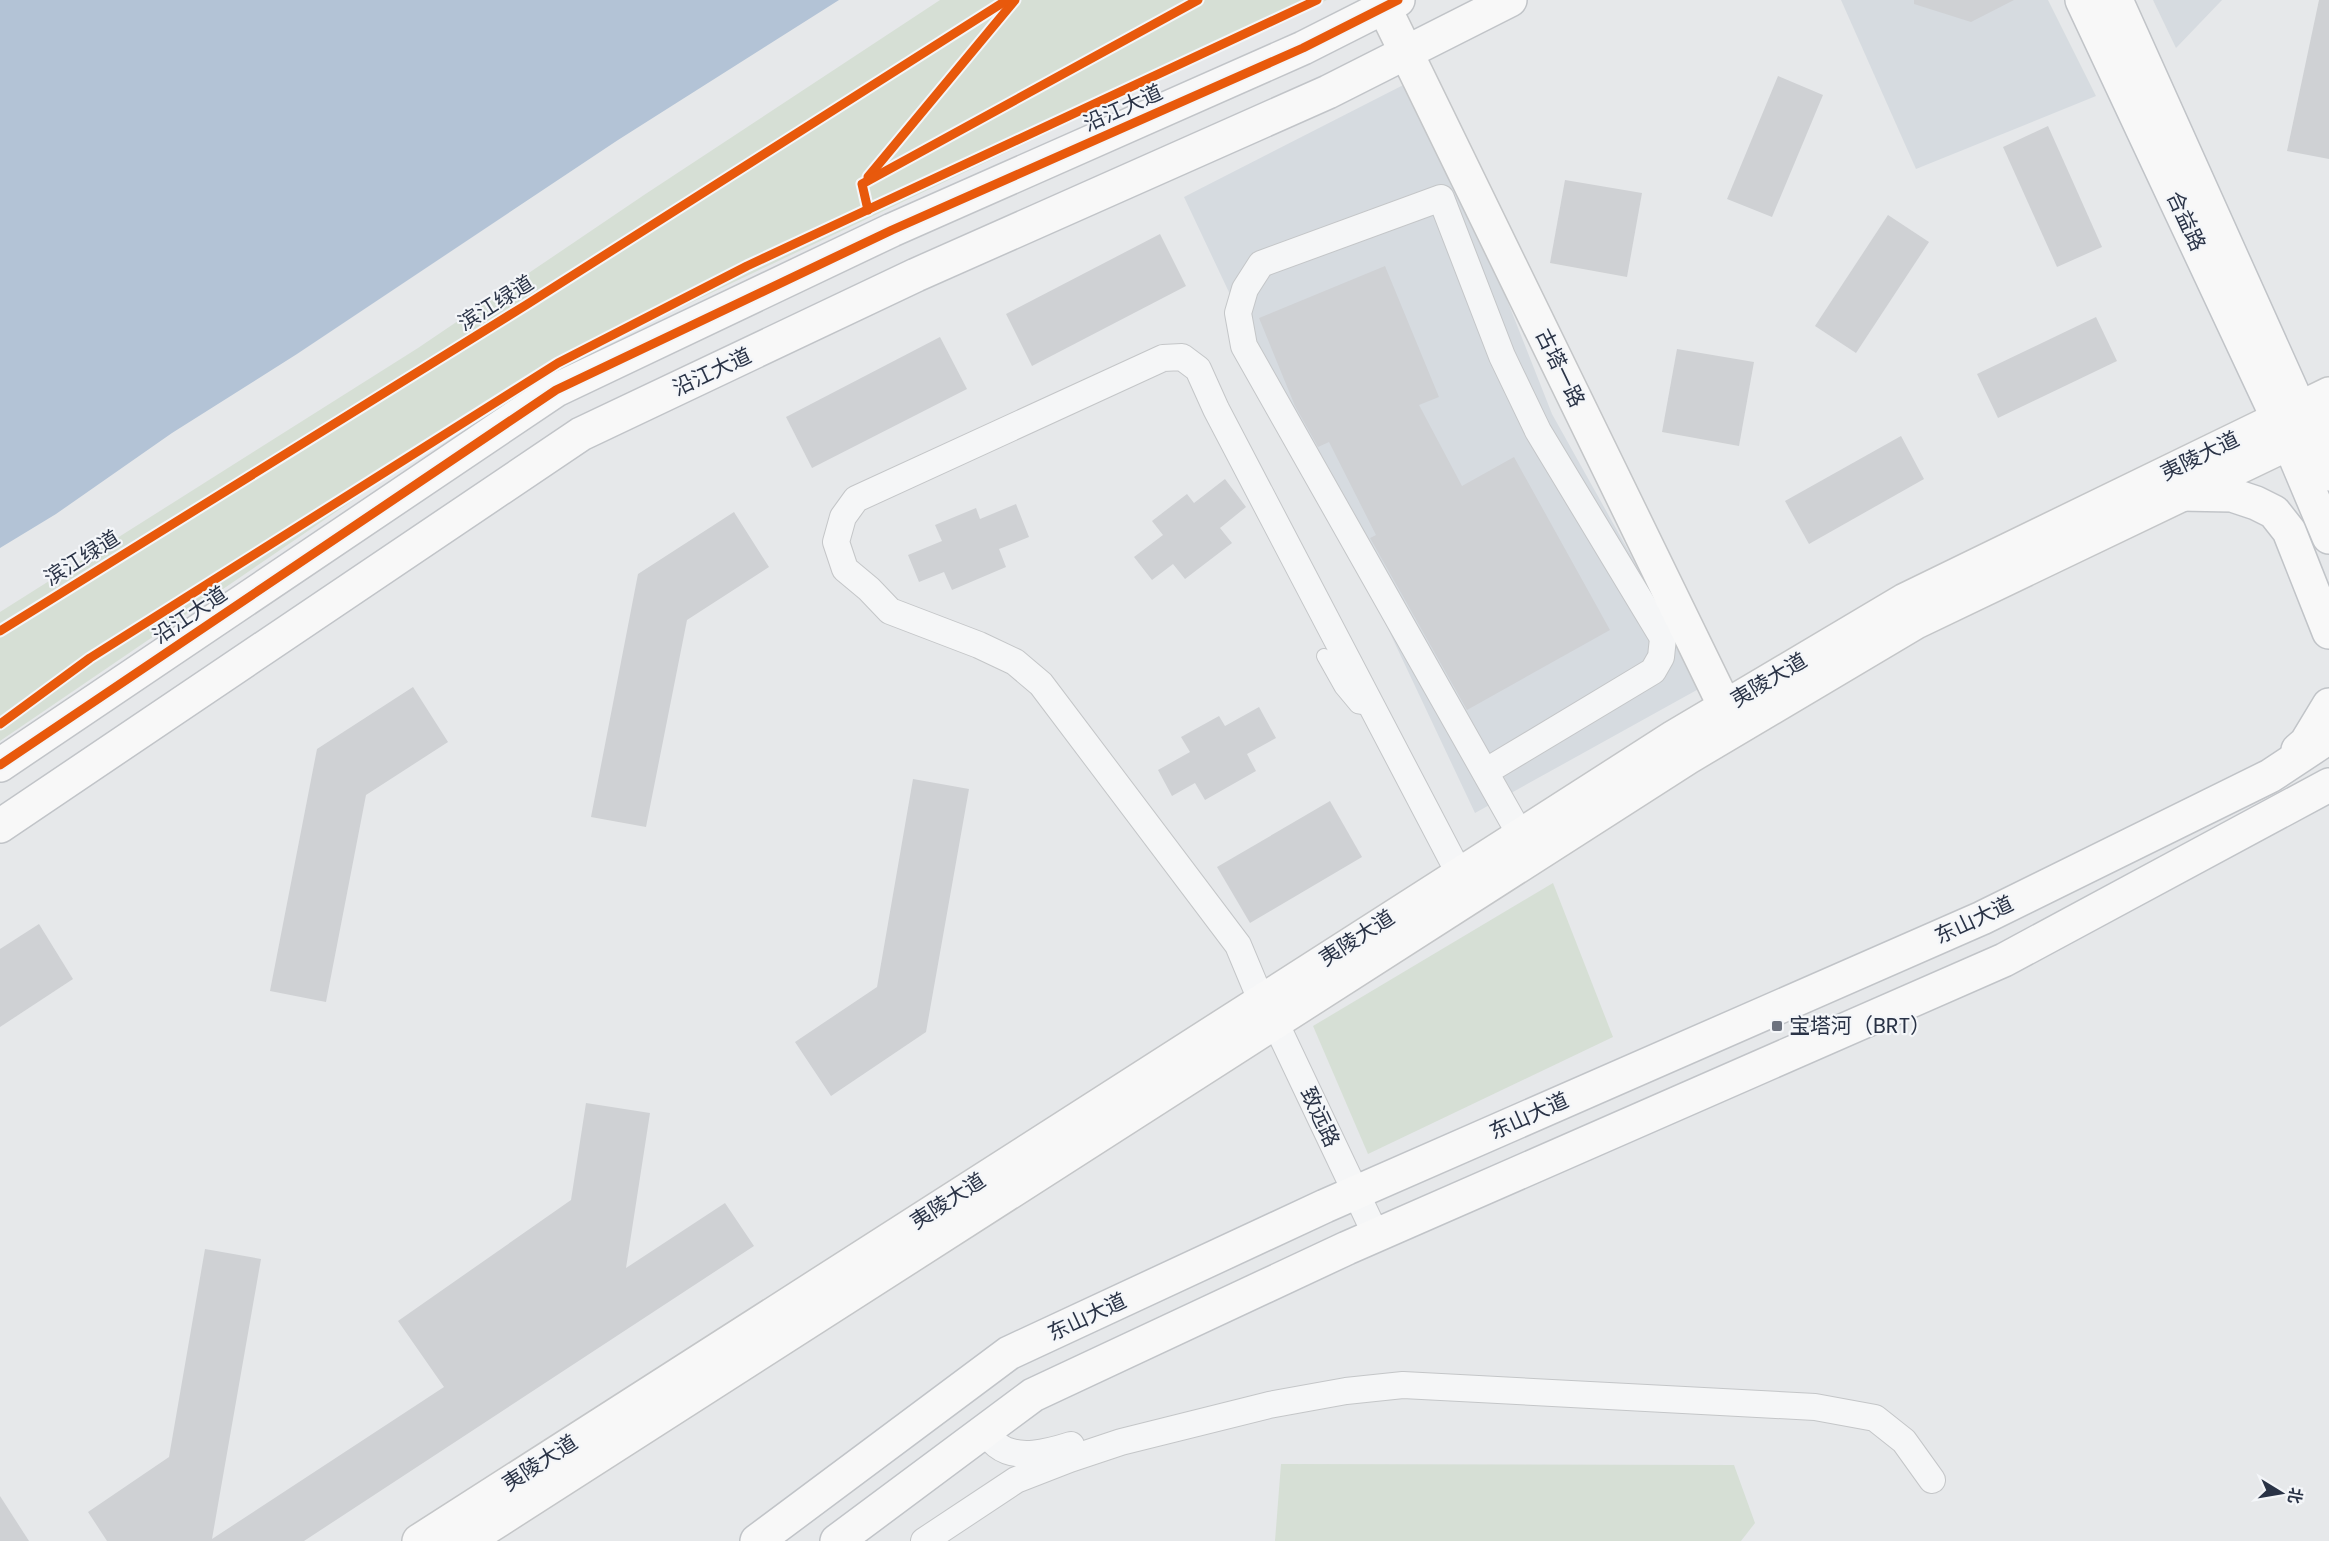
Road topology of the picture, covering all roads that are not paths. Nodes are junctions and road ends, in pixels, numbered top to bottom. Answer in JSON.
{"nodes":[{"id":1,"x":1510,"y":0,"type":"edge"},
{"id":2,"x":2082,"y":0,"type":"edge"},
{"id":3,"x":2116,"y":0,"type":"edge"},
{"id":4,"x":1391,"y":3,"type":"edge"},
{"id":5,"x":1407,"y":52,"type":"junction"},
{"id":6,"x":2329,"y":394,"type":"edge"},
{"id":7,"x":2302,"y":425,"type":"edge"},
{"id":8,"x":2329,"y":474,"type":"edge"},
{"id":9,"x":2181,"y":495,"type":"junction"},
{"id":10,"x":2329,"y":537,"type":"edge"},
{"id":11,"x":2329,"y":632,"type":"edge"},
{"id":12,"x":1324,"y":656,"type":"dead end"},
{"id":13,"x":2329,"y":705,"type":"edge"},
{"id":14,"x":1374,"y":709,"type":"junction"},
{"id":15,"x":1731,"y":717,"type":"junction"},
{"id":16,"x":2329,"y":737,"type":"edge"},
{"id":17,"x":0,"y":765,"type":"edge"},
{"id":18,"x":1485,"y":772,"type":"junction"},
{"id":19,"x":2270,"y":776,"type":"junction"},
{"id":20,"x":2329,"y":785,"type":"edge"},
{"id":21,"x":2290,"y":808,"type":"junction"},
{"id":22,"x":2329,"y":812,"type":"edge"},
{"id":23,"x":0,"y":826,"type":"edge"},
{"id":24,"x":1520,"y":834,"type":"junction"},
{"id":25,"x":1459,"y":873,"type":"junction"},
{"id":26,"x":1268,"y":1011,"type":"junction"},
{"id":27,"x":1356,"y":1192,"type":"junction"},
{"id":28,"x":1376,"y":1235,"type":"junction"},
{"id":29,"x":984,"y":1431,"type":"junction"},
{"id":30,"x":1087,"y":1453,"type":"junction"},
{"id":31,"x":1932,"y":1480,"type":"dead end"},
{"id":32,"x":419,"y":1541,"type":"edge"},
{"id":33,"x":466,"y":1541,"type":"edge"},
{"id":34,"x":757,"y":1541,"type":"edge"},
{"id":35,"x":837,"y":1541,"type":"edge"},
{"id":36,"x":924,"y":1541,"type":"edge"}],
"edges":[{"from":1,"to":5,"type":"main road","name":"沿江大道"},
{"from":2,"to":7,"type":"main road","name":"合益路"},
{"from":3,"to":7,"type":"main road","name":"合益路"},
{"from":4,"to":5,"type":"main road","name":"古塔一路"},
{"from":4,"to":17,"type":"main road","name":"沿江大道"},
{"from":5,"to":15,"type":"main road","name":"古塔一路"},
{"from":5,"to":23,"type":"main road","name":"沿江大道"},
{"from":6,"to":7,"type":"main road","name":"夷陵大道"},
{"from":7,"to":8,"type":"main road"},
{"from":7,"to":9,"type":"main road","name":"夷陵大道"},
{"from":7,"to":10,"type":"main road"},
{"from":7,"to":15,"type":"main road","name":"夷陵大道"},
{"from":9,"to":11,"type":"main road"},
{"from":9,"to":15,"type":"main road","name":"夷陵大道"},
{"from":12,"to":14,"type":"lane"},
{"from":13,"to":19,"type":"main road"},
{"from":14,"to":25,"type":"street","name":"致远路"},
{"from":14,"to":26,"type":"street","name":"致远路"},
{"from":15,"to":24,"type":"main road","name":"夷陵大道"},
{"from":15,"to":26,"type":"main road","name":"夷陵大道"},
{"from":16,"to":19,"type":"main road","name":"东山大道"},
{"from":18,"to":18,"type":"street"},
{"from":18,"to":24,"type":"street"},
{"from":19,"to":27,"type":"main road","name":"东山大道"},
{"from":20,"to":21,"type":"main road"},
{"from":21,"to":22,"type":"main road"},
{"from":21,"to":28,"type":"main road"},
{"from":24,"to":25,"type":"main road","name":"夷陵大道"},
{"from":25,"to":26,"type":"main road","name":"夷陵大道"},
{"from":26,"to":27,"type":"street","name":"致远路"},
{"from":26,"to":32,"type":"main road","name":"夷陵大道"},
{"from":26,"to":33,"type":"main road","name":"夷陵大道"},
{"from":27,"to":28,"type":"street","name":"致远路"},
{"from":27,"to":34,"type":"main road","name":"东山大道"},
{"from":28,"to":29,"type":"main road"},
{"from":29,"to":30,"type":"street"},
{"from":29,"to":35,"type":"main road"},
{"from":30,"to":31,"type":"street"},
{"from":30,"to":36,"type":"street"}]}
